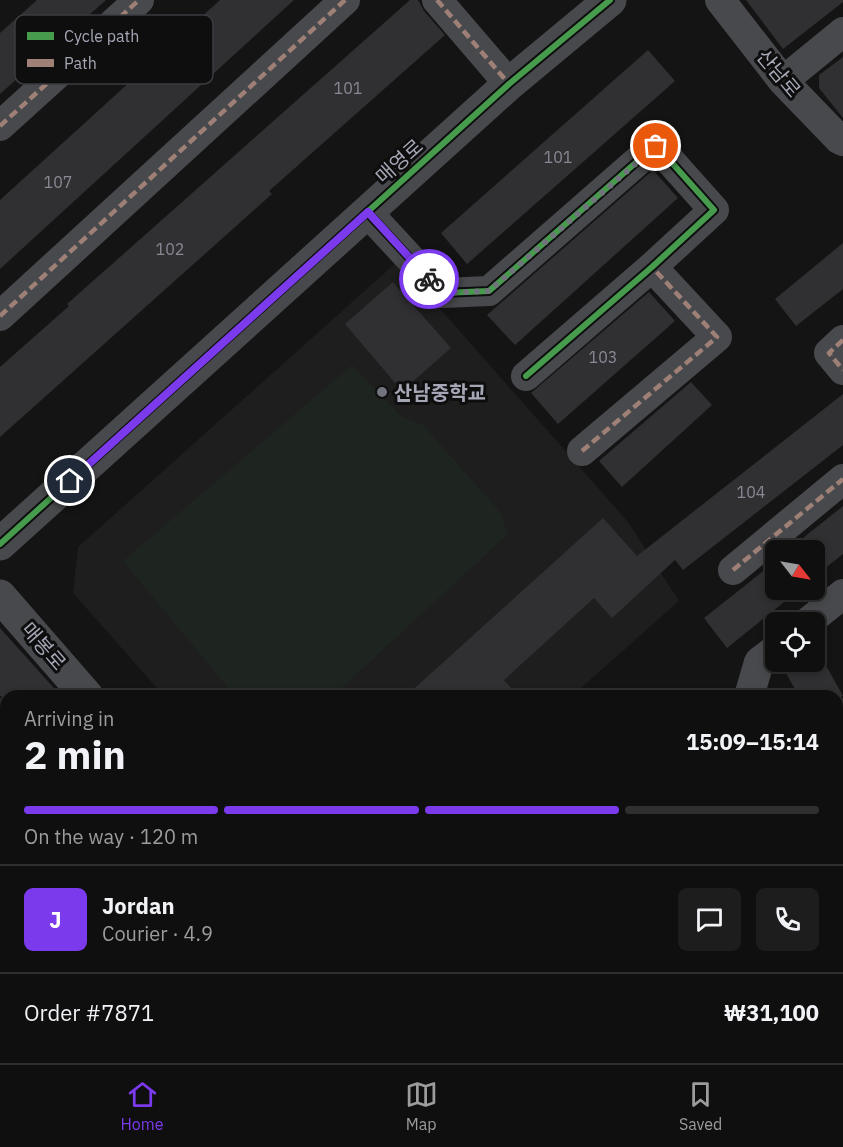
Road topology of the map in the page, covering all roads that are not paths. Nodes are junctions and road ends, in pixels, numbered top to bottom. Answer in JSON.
{"nodes":[{"id":1,"x":139,"y":0,"type":"edge"},
{"id":2,"x":345,"y":0,"type":"edge"},
{"id":3,"x":437,"y":0,"type":"edge"},
{"id":4,"x":610,"y":0,"type":"edge"},
{"id":5,"x":720,"y":0,"type":"edge"},
{"id":6,"x":122,"y":15,"type":"edge"},
{"id":7,"x":843,"y":32,"type":"edge"},
{"id":8,"x":783,"y":81,"type":"junction"},
{"id":9,"x":46,"y":84,"type":"edge"},
{"id":10,"x":509,"y":84,"type":"junction"},
{"id":11,"x":0,"y":126,"type":"edge"},
{"id":12,"x":843,"y":141,"type":"edge"},
{"id":13,"x":368,"y":212,"type":"junction"},
{"id":14,"x":652,"y":267,"type":"junction"},
{"id":15,"x":0,"y":316,"type":"edge"},
{"id":16,"x":843,"y":340,"type":"edge"},
{"id":17,"x":843,"y":370,"type":"edge"},
{"id":18,"x":526,"y":376,"type":"dead end"},
{"id":19,"x":582,"y":451,"type":"dead end"},
{"id":20,"x":843,"y":479,"type":"edge"},
{"id":21,"x":0,"y":544,"type":"edge"},
{"id":22,"x":733,"y":570,"type":"dead end"},
{"id":23,"x":843,"y":594,"type":"edge"},
{"id":24,"x":0,"y":596,"type":"edge"},
{"id":25,"x":820,"y":612,"type":"edge"},
{"id":26,"x":765,"y":657,"type":"edge"},
{"id":27,"x":82,"y":690,"type":"edge"},
{"id":28,"x":751,"y":690,"type":"edge"}],
"edges":[{"from":1,"to":6,"type":"street"},
{"from":2,"to":15,"type":"street"},
{"from":3,"to":10,"type":"street"},
{"from":4,"to":10,"type":"street","name":"매영로"},
{"from":5,"to":8,"type":"street","name":"산남로"},
{"from":7,"to":8,"type":"street"},
{"from":8,"to":12,"type":"street","name":"산남로"},
{"from":9,"to":11,"type":"street"},
{"from":10,"to":13,"type":"street","name":"매영로"},
{"from":13,"to":14,"type":"street"},
{"from":13,"to":21,"type":"street","name":"매영로"},
{"from":14,"to":18,"type":"street"},
{"from":14,"to":19,"type":"street"},
{"from":16,"to":17,"type":"street"},
{"from":20,"to":22,"type":"street"},
{"from":23,"to":25,"type":"street"},
{"from":24,"to":27,"type":"street","name":"매봉로"},
{"from":26,"to":28,"type":"street"}]}
